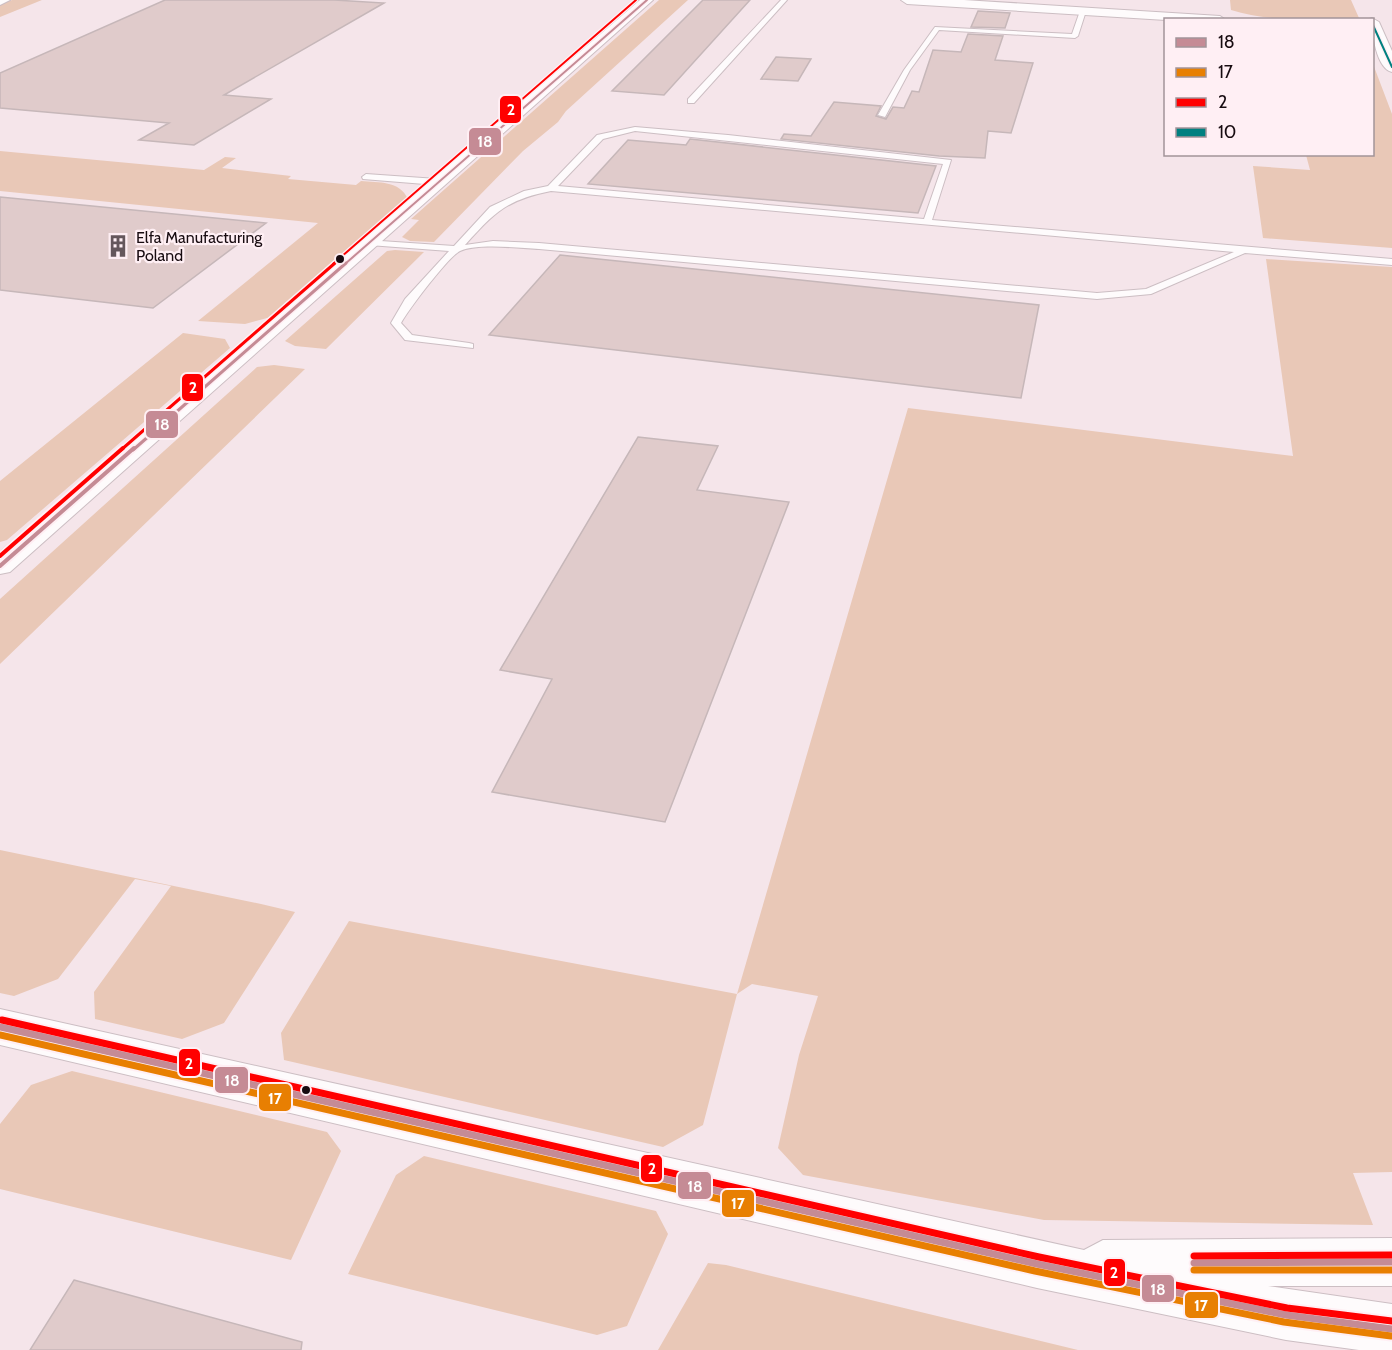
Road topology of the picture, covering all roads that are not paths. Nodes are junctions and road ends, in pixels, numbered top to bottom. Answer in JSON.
{"nodes":[{"id":1,"x":647,"y":0,"type":"edge"},
{"id":2,"x":784,"y":0,"type":"edge"},
{"id":3,"x":907,"y":0,"type":"edge"},
{"id":4,"x":1031,"y":4,"type":"edge"},
{"id":5,"x":1083,"y":11,"type":"junction"},
{"id":6,"x":1190,"y":18,"type":"edge"},
{"id":7,"x":1374,"y":26,"type":"edge"},
{"id":8,"x":1391,"y":64,"type":"edge"},
{"id":9,"x":691,"y":101,"type":"dead end"},
{"id":10,"x":882,"y":115,"type":"dead end"},
{"id":11,"x":366,"y":177,"type":"dead end"},
{"id":12,"x":437,"y":182,"type":"junction"},
{"id":13,"x":550,"y":188,"type":"junction"},
{"id":14,"x":927,"y":222,"type":"junction"},
{"id":15,"x":369,"y":242,"type":"junction"},
{"id":16,"x":457,"y":249,"type":"junction"},
{"id":17,"x":1240,"y":250,"type":"junction"},
{"id":18,"x":1392,"y":262,"type":"edge"},
{"id":19,"x":469,"y":346,"type":"dead end"},
{"id":20,"x":0,"y":566,"type":"edge"},
{"id":21,"x":0,"y":1027,"type":"edge"},
{"id":22,"x":1392,"y":1262,"type":"edge"},
{"id":23,"x":1037,"y":1264,"type":"junction"},
{"id":24,"x":1392,"y":1329,"type":"edge"}],
"edges":[{"from":1,"to":12,"type":"street"},
{"from":2,"to":9,"type":"lane"},
{"from":3,"to":4,"type":"street"},
{"from":4,"to":5,"type":"street"},
{"from":5,"to":6,"type":"street"},
{"from":5,"to":10,"type":"lane"},
{"from":7,"to":8,"type":"street"},
{"from":11,"to":12,"type":"lane"},
{"from":12,"to":15,"type":"street"},
{"from":13,"to":14,"type":"lane"},
{"from":13,"to":14,"type":"lane"},
{"from":13,"to":16,"type":"lane"},
{"from":14,"to":17,"type":"lane"},
{"from":15,"to":16,"type":"lane"},
{"from":15,"to":20,"type":"street"},
{"from":16,"to":17,"type":"lane"},
{"from":16,"to":19,"type":"lane"},
{"from":17,"to":18,"type":"lane"},
{"from":21,"to":23,"type":"street"},
{"from":22,"to":23,"type":"street"},
{"from":23,"to":24,"type":"street"}]}
